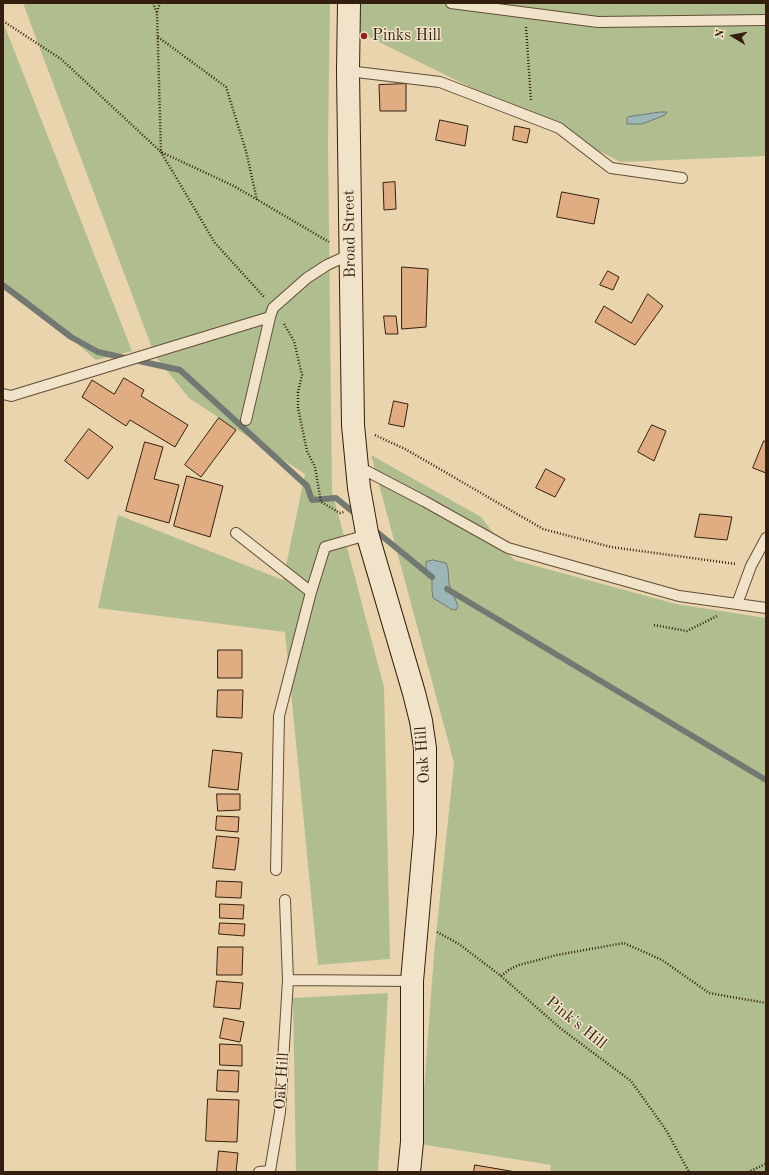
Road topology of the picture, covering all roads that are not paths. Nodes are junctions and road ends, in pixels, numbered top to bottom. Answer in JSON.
{"nodes":[{"id":1,"x":349,"y":3,"type":"edge"},
{"id":2,"x":451,"y":3,"type":"edge"},
{"id":3,"x":766,"y":20,"type":"edge"},
{"id":4,"x":348,"y":71,"type":"junction"},
{"id":5,"x":682,"y":178,"type":"dead end"},
{"id":6,"x":351,"y":254,"type":"junction"},
{"id":7,"x":272,"y":312,"type":"junction"},
{"id":8,"x":3,"y":394,"type":"edge"},
{"id":9,"x":246,"y":420,"type":"dead end"},
{"id":10,"x":357,"y":466,"type":"junction"},
{"id":11,"x":236,"y":533,"type":"dead end"},
{"id":12,"x":367,"y":534,"type":"junction"},
{"id":13,"x":766,"y":538,"type":"edge"},
{"id":14,"x":311,"y":592,"type":"junction"},
{"id":15,"x":737,"y":604,"type":"junction"},
{"id":16,"x":766,"y":608,"type":"edge"},
{"id":17,"x":276,"y":870,"type":"dead end"},
{"id":18,"x":285,"y":900,"type":"dead end"},
{"id":19,"x":288,"y":980,"type":"junction"},
{"id":20,"x":412,"y":981,"type":"junction"},
{"id":21,"x":259,"y":1172,"type":"edge"},
{"id":22,"x":409,"y":1172,"type":"edge"}],
"edges":[{"from":1,"to":4,"type":"street","name":"Broad Street"},
{"from":2,"to":3,"type":"lane"},
{"from":4,"to":5,"type":"lane"},
{"from":4,"to":6,"type":"street","name":"Broad Street"},
{"from":6,"to":7,"type":"lane"},
{"from":6,"to":10,"type":"street","name":"Broad Street"},
{"from":7,"to":8,"type":"lane"},
{"from":7,"to":9,"type":"lane"},
{"from":10,"to":12,"type":"street","name":"Oak Hill"},
{"from":10,"to":15,"type":"lane"},
{"from":11,"to":14,"type":"lane"},
{"from":12,"to":14,"type":"lane"},
{"from":12,"to":20,"type":"street","name":"Oak Hill"},
{"from":13,"to":15,"type":"lane"},
{"from":14,"to":17,"type":"lane"},
{"from":15,"to":16,"type":"lane"},
{"from":18,"to":19,"type":"lane","name":"Oak Hill"},
{"from":19,"to":20,"type":"lane"},
{"from":19,"to":21,"type":"lane","name":"Oak Hill"},
{"from":20,"to":22,"type":"street","name":"Oak Hill"}]}
